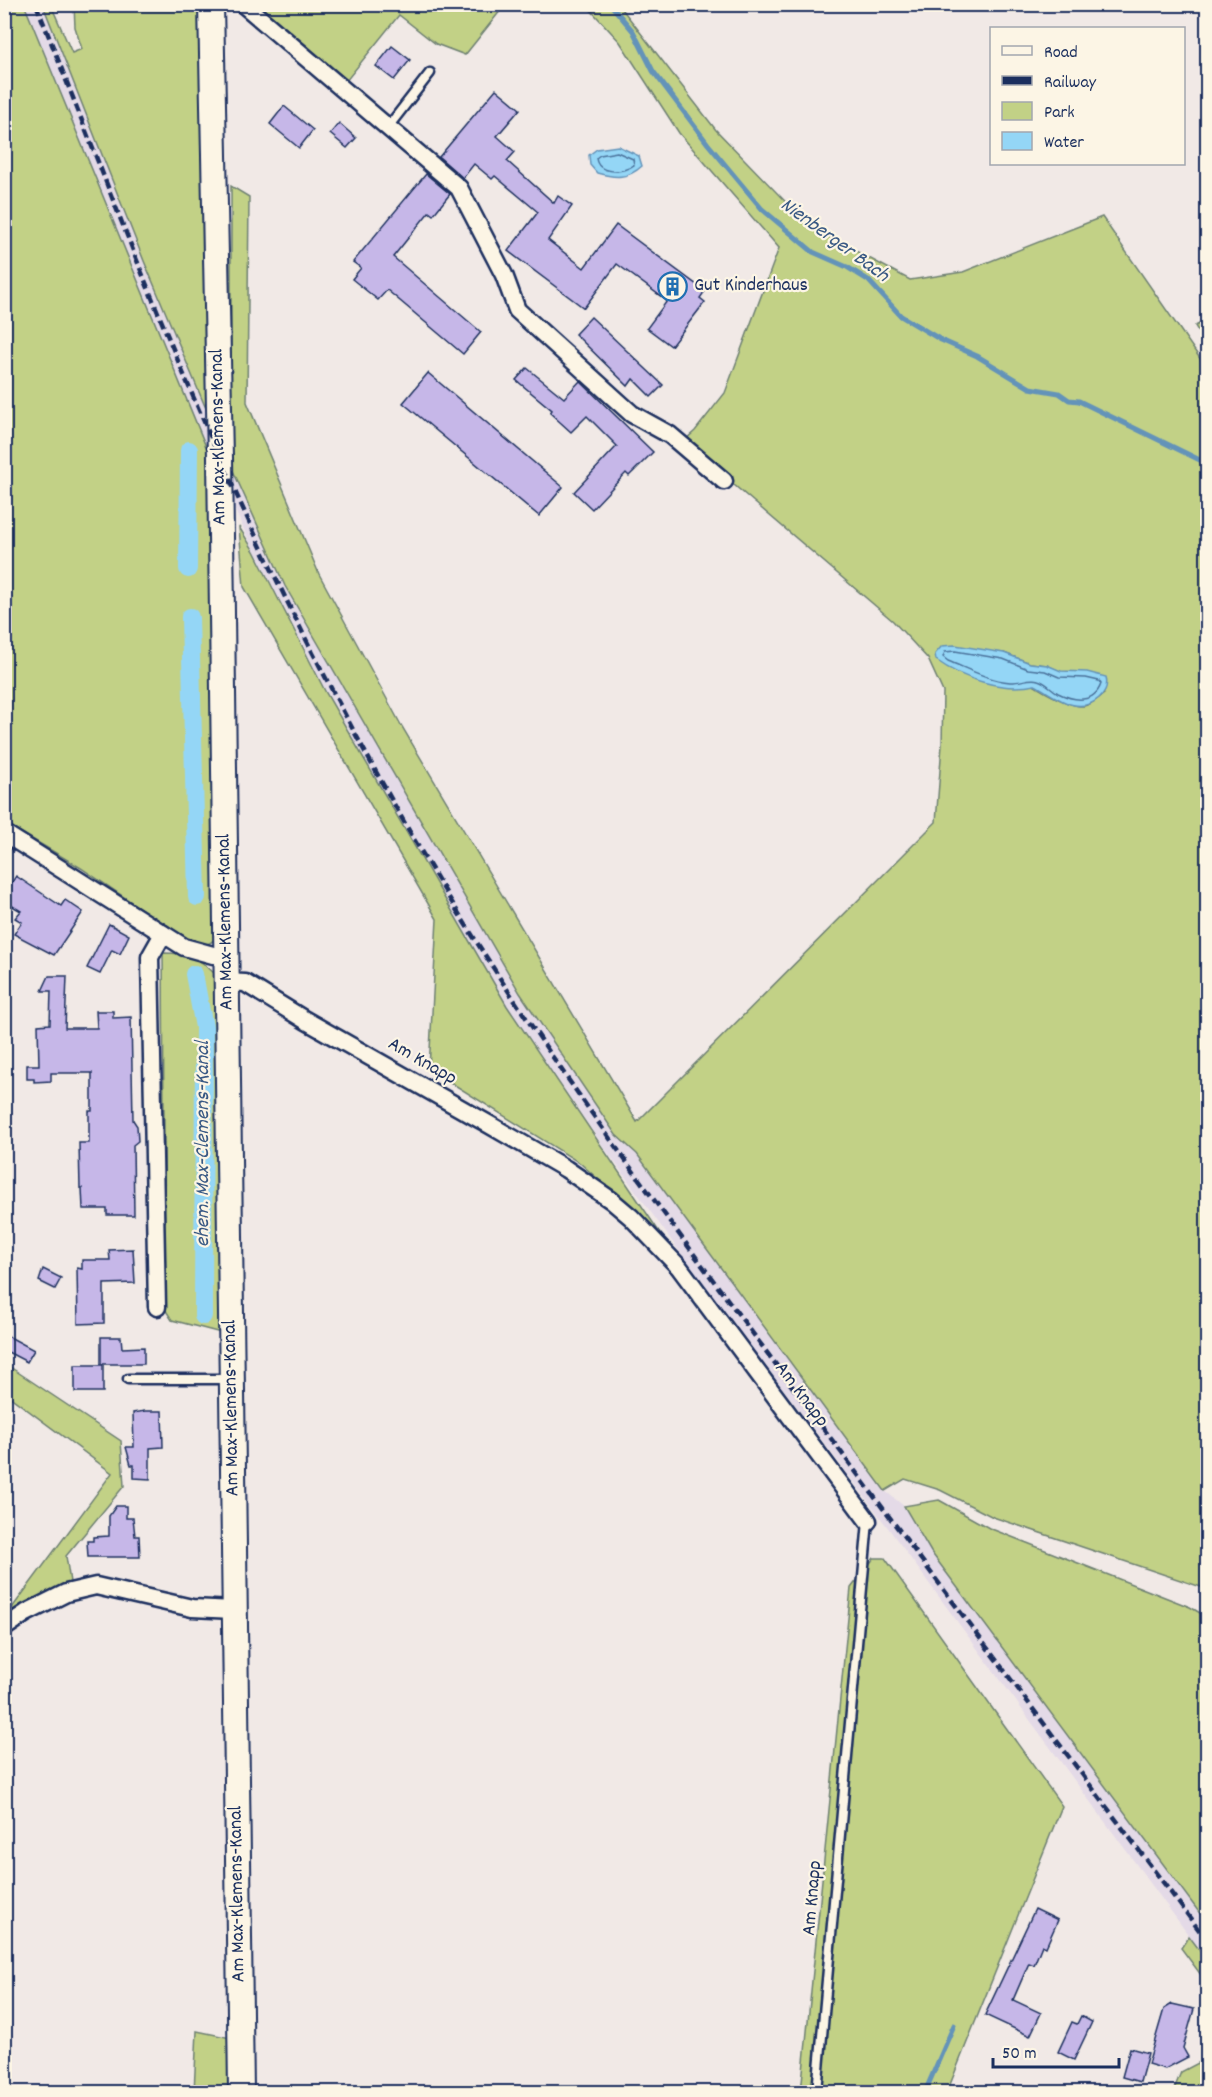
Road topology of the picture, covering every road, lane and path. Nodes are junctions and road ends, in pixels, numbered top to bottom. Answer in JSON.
{"nodes":[{"id":1,"x":212,"y":4,"type":"edge"},
{"id":2,"x":243,"y":4,"type":"edge"},
{"id":3,"x":430,"y":73,"type":"dead end"},
{"id":4,"x":388,"y":127,"type":"junction"},
{"id":5,"x":724,"y":481,"type":"dead end"},
{"id":6,"x":4,"y":832,"type":"edge"},
{"id":7,"x":163,"y":934,"type":"junction"},
{"id":8,"x":226,"y":956,"type":"junction"},
{"id":9,"x":227,"y":982,"type":"junction"},
{"id":10,"x":157,"y":1307,"type":"dead end"},
{"id":11,"x":128,"y":1379,"type":"dead end"},
{"id":12,"x":226,"y":1379,"type":"junction"},
{"id":13,"x":868,"y":1521,"type":"joint"},
{"id":14,"x":234,"y":1610,"type":"junction"},
{"id":15,"x":4,"y":1628,"type":"edge"},
{"id":16,"x":241,"y":2092,"type":"edge"},
{"id":17,"x":817,"y":2092,"type":"edge"}],
"edges":[{"from":1,"to":8,"type":"main road","name":"Am Max-Klemens-Kanal"},
{"from":2,"to":4,"type":"street"},
{"from":3,"to":4,"type":"lane"},
{"from":4,"to":5,"type":"street"},
{"from":6,"to":7,"type":"street"},
{"from":7,"to":8,"type":"street"},
{"from":7,"to":10,"type":"street"},
{"from":8,"to":9,"type":"main road","name":"Am Max-Klemens-Kanal"},
{"from":9,"to":12,"type":"main road","name":"Am Max-Klemens-Kanal"},
{"from":9,"to":13,"type":"street","name":"Am Knapp"},
{"from":11,"to":12,"type":"lane"},
{"from":12,"to":14,"type":"main road","name":"Am Max-Klemens-Kanal"},
{"from":13,"to":17,"type":"lane","name":"Am Knapp"},
{"from":14,"to":15,"type":"street"},
{"from":14,"to":16,"type":"main road","name":"Am Max-Klemens-Kanal"}]}
